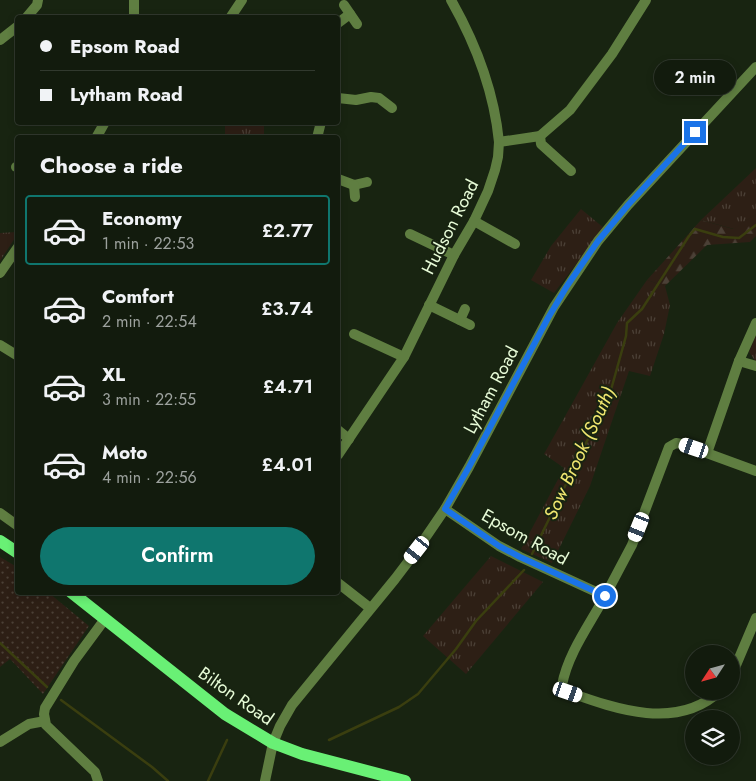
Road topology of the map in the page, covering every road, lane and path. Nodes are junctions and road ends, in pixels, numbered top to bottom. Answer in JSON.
{"nodes":[{"id":1,"x":38,"y":0,"type":"edge"},
{"id":2,"x":134,"y":0,"type":"edge"},
{"id":3,"x":242,"y":0,"type":"edge"},
{"id":4,"x":451,"y":0,"type":"edge"},
{"id":5,"x":646,"y":0,"type":"edge"},
{"id":6,"x":344,"y":5,"type":"dead end"},
{"id":7,"x":350,"y":14,"type":"junction"},
{"id":8,"x":29,"y":15,"type":"edge"},
{"id":9,"x":134,"y":15,"type":"edge"},
{"id":10,"x":232,"y":15,"type":"edge"},
{"id":11,"x":340,"y":22,"type":"edge"},
{"id":12,"x":357,"y":24,"type":"dead end"},
{"id":13,"x":15,"y":28,"type":"edge"},
{"id":14,"x":0,"y":40,"type":"edge"},
{"id":15,"x":756,"y":67,"type":"edge"},
{"id":16,"x":340,"y":98,"type":"edge"},
{"id":17,"x":392,"y":108,"type":"dead end"},
{"id":18,"x":540,"y":136,"type":"junction"},
{"id":19,"x":500,"y":142,"type":"junction"},
{"id":20,"x":571,"y":171,"type":"dead end"},
{"id":21,"x":340,"y":180,"type":"edge"},
{"id":22,"x":368,"y":182,"type":"dead end"},
{"id":23,"x":354,"y":185,"type":"junction"},
{"id":24,"x":355,"y":198,"type":"dead end"},
{"id":25,"x":474,"y":222,"type":"junction"},
{"id":26,"x":410,"y":234,"type":"dead end"},
{"id":27,"x":515,"y":244,"type":"dead end"},
{"id":28,"x":15,"y":251,"type":"edge"},
{"id":29,"x":454,"y":256,"type":"junction"},
{"id":30,"x":0,"y":273,"type":"edge"},
{"id":31,"x":429,"y":305,"type":"junction"},
{"id":32,"x":465,"y":309,"type":"dead end"},
{"id":33,"x":460,"y":320,"type":"junction"},
{"id":34,"x":756,"y":323,"type":"edge"},
{"id":35,"x":470,"y":325,"type":"dead end"},
{"id":36,"x":352,"y":332,"type":"dead end"},
{"id":37,"x":0,"y":345,"type":"edge"},
{"id":38,"x":15,"y":354,"type":"edge"},
{"id":39,"x":404,"y":357,"type":"junction"},
{"id":40,"x":739,"y":361,"type":"junction"},
{"id":41,"x":756,"y":366,"type":"edge"},
{"id":42,"x":340,"y":432,"type":"edge"},
{"id":43,"x":349,"y":439,"type":"junction"},
{"id":44,"x":340,"y":452,"type":"edge"},
{"id":45,"x":707,"y":453,"type":"junction"},
{"id":46,"x":756,"y":471,"type":"edge"},
{"id":47,"x":445,"y":509,"type":"junction"},
{"id":48,"x":0,"y":513,"type":"edge"},
{"id":49,"x":15,"y":524,"type":"edge"},
{"id":50,"x":0,"y":541,"type":"edge"},
{"id":51,"x":15,"y":551,"type":"edge"},
{"id":52,"x":340,"y":585,"type":"edge"},
{"id":53,"x":75,"y":595,"type":"edge"},
{"id":54,"x":605,"y":596,"type":"junction"},
{"id":55,"x":370,"y":608,"type":"junction"},
{"id":56,"x":756,"y":618,"type":"edge"},
{"id":57,"x":105,"y":619,"type":"junction"},
{"id":58,"x":740,"y":656,"type":"edge"},
{"id":59,"x":710,"y":700,"type":"edge"},
{"id":60,"x":45,"y":721,"type":"junction"},
{"id":61,"x":0,"y":742,"type":"edge"},
{"id":62,"x":273,"y":743,"type":"junction"},
{"id":63,"x":98,"y":781,"type":"edge"},
{"id":64,"x":265,"y":781,"type":"edge"},
{"id":65,"x":405,"y":781,"type":"edge"}],
"edges":[{"from":1,"to":8,"type":"street"},
{"from":2,"to":9,"type":"street"},
{"from":3,"to":10,"type":"street"},
{"from":4,"to":19,"type":"street","name":"Hudson Road"},
{"from":5,"to":18,"type":"street"},
{"from":6,"to":7,"type":"street"},
{"from":7,"to":11,"type":"street"},
{"from":7,"to":12,"type":"street"},
{"from":13,"to":14,"type":"street"},
{"from":15,"to":47,"type":"street","name":"Lytham Road"},
{"from":16,"to":17,"type":"street"},
{"from":18,"to":19,"type":"street"},
{"from":18,"to":20,"type":"street"},
{"from":19,"to":25,"type":"street","name":"Hudson Road"},
{"from":21,"to":23,"type":"street"},
{"from":22,"to":23,"type":"street"},
{"from":23,"to":24,"type":"street"},
{"from":25,"to":27,"type":"street"},
{"from":25,"to":29,"type":"street","name":"Hudson Road"},
{"from":26,"to":29,"type":"street"},
{"from":28,"to":30,"type":"street"},
{"from":29,"to":31,"type":"street","name":"Hudson Road"},
{"from":31,"to":33,"type":"street"},
{"from":31,"to":39,"type":"street","name":"Hudson Road"},
{"from":32,"to":33,"type":"street"},
{"from":33,"to":35,"type":"street"},
{"from":34,"to":40,"type":"street"},
{"from":36,"to":39,"type":"street"},
{"from":37,"to":38,"type":"street"},
{"from":39,"to":43,"type":"street","name":"Hudson Road"},
{"from":40,"to":41,"type":"street"},
{"from":40,"to":45,"type":"street"},
{"from":42,"to":43,"type":"street"},
{"from":43,"to":44,"type":"street","name":"Hudson Road"},
{"from":45,"to":46,"type":"street"},
{"from":45,"to":54,"type":"street"},
{"from":47,"to":54,"type":"street","name":"Epsom Road"},
{"from":47,"to":55,"type":"street","name":"Lytham Road"},
{"from":48,"to":49,"type":"street"},
{"from":50,"to":51,"type":"main road"},
{"from":52,"to":55,"type":"street"},
{"from":53,"to":57,"type":"main road","name":"Bilton Road"},
{"from":54,"to":59,"type":"street"},
{"from":55,"to":62,"type":"street","name":"Lytham Road"},
{"from":56,"to":58,"type":"street"},
{"from":57,"to":60,"type":"street"},
{"from":57,"to":62,"type":"main road","name":"Bilton Road"},
{"from":60,"to":61,"type":"street"},
{"from":60,"to":63,"type":"street"},
{"from":62,"to":64,"type":"street","name":"Lytham Road"},
{"from":62,"to":65,"type":"main road","name":"Bilton Road"}]}
